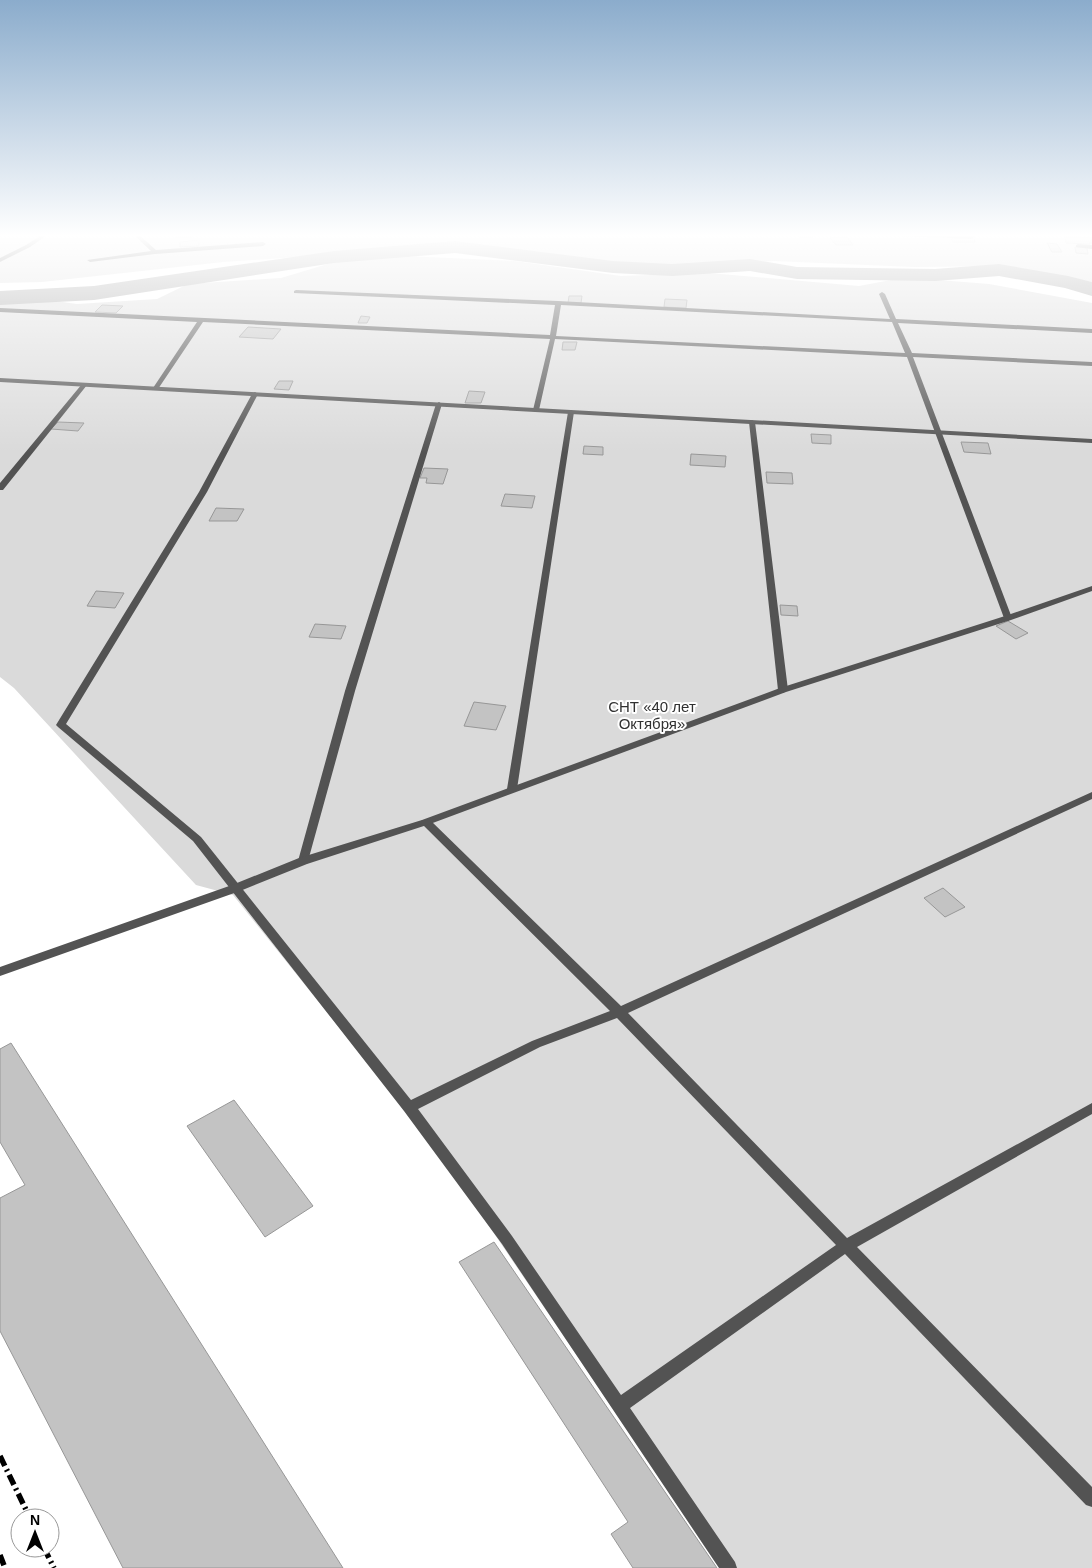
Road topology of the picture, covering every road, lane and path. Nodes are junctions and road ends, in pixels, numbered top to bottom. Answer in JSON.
{"nodes":[{"id":1,"x":557,"y":307,"type":"edge"},
{"id":2,"x":641,"y":307,"type":"edge"},
{"id":3,"x":889,"y":307,"type":"edge"},
{"id":4,"x":0,"y":310,"type":"edge"},
{"id":5,"x":202,"y":319,"type":"junction"},
{"id":6,"x":895,"y":320,"type":"junction"},
{"id":7,"x":1092,"y":331,"type":"edge"},
{"id":8,"x":553,"y":337,"type":"junction"},
{"id":9,"x":909,"y":354,"type":"junction"},
{"id":10,"x":1092,"y":364,"type":"edge"},
{"id":11,"x":0,"y":380,"type":"edge"},
{"id":12,"x":84,"y":384,"type":"junction"},
{"id":13,"x":156,"y":388,"type":"junction"},
{"id":14,"x":255,"y":394,"type":"junction"},
{"id":15,"x":439,"y":404,"type":"junction"},
{"id":16,"x":536,"y":410,"type":"junction"},
{"id":17,"x":571,"y":412,"type":"junction"},
{"id":18,"x":752,"y":422,"type":"junction"},
{"id":19,"x":940,"y":433,"type":"junction"},
{"id":20,"x":1092,"y":441,"type":"edge"},
{"id":21,"x":0,"y":488,"type":"edge"},
{"id":22,"x":1092,"y":588,"type":"edge"},
{"id":23,"x":1008,"y":618,"type":"junction"},
{"id":24,"x":783,"y":690,"type":"junction"},
{"id":25,"x":512,"y":789,"type":"junction"},
{"id":26,"x":1092,"y":795,"type":"edge"},
{"id":27,"x":426,"y":822,"type":"junction"},
{"id":28,"x":303,"y":861,"type":"junction"},
{"id":29,"x":236,"y":888,"type":"junction"},
{"id":30,"x":0,"y":972,"type":"edge"},
{"id":31,"x":619,"y":1012,"type":"junction"},
{"id":32,"x":409,"y":1107,"type":"junction"},
{"id":33,"x":1092,"y":1108,"type":"edge"},
{"id":34,"x":847,"y":1246,"type":"junction"},
{"id":35,"x":619,"y":1406,"type":"junction"},
{"id":36,"x":1092,"y":1499,"type":"edge"},
{"id":37,"x":729,"y":1568,"type":"edge"}],
"edges":[{"from":1,"to":8,"type":"street"},
{"from":2,"to":6,"type":"street"},
{"from":3,"to":6,"type":"street"},
{"from":4,"to":5,"type":"street"},
{"from":5,"to":8,"type":"street"},
{"from":5,"to":13,"type":"street"},
{"from":6,"to":7,"type":"street"},
{"from":6,"to":9,"type":"street"},
{"from":8,"to":9,"type":"street"},
{"from":8,"to":16,"type":"street"},
{"from":9,"to":10,"type":"street"},
{"from":9,"to":19,"type":"street"},
{"from":11,"to":12,"type":"street"},
{"from":12,"to":13,"type":"street"},
{"from":12,"to":21,"type":"street"},
{"from":13,"to":14,"type":"street"},
{"from":14,"to":15,"type":"street"},
{"from":14,"to":29,"type":"street"},
{"from":15,"to":16,"type":"street"},
{"from":15,"to":28,"type":"street"},
{"from":16,"to":17,"type":"street"},
{"from":17,"to":18,"type":"street"},
{"from":17,"to":25,"type":"street"},
{"from":18,"to":19,"type":"street"},
{"from":18,"to":24,"type":"street"},
{"from":19,"to":20,"type":"street"},
{"from":19,"to":23,"type":"street"},
{"from":22,"to":23,"type":"street"},
{"from":23,"to":24,"type":"street"},
{"from":24,"to":25,"type":"street"},
{"from":25,"to":27,"type":"street"},
{"from":26,"to":31,"type":"street"},
{"from":27,"to":28,"type":"street"},
{"from":27,"to":31,"type":"street"},
{"from":28,"to":29,"type":"street"},
{"from":29,"to":30,"type":"street"},
{"from":29,"to":32,"type":"street"},
{"from":31,"to":32,"type":"street"},
{"from":31,"to":34,"type":"street"},
{"from":32,"to":35,"type":"street"},
{"from":33,"to":34,"type":"street"},
{"from":34,"to":35,"type":"street"},
{"from":34,"to":36,"type":"street"},
{"from":35,"to":37,"type":"street"}]}
